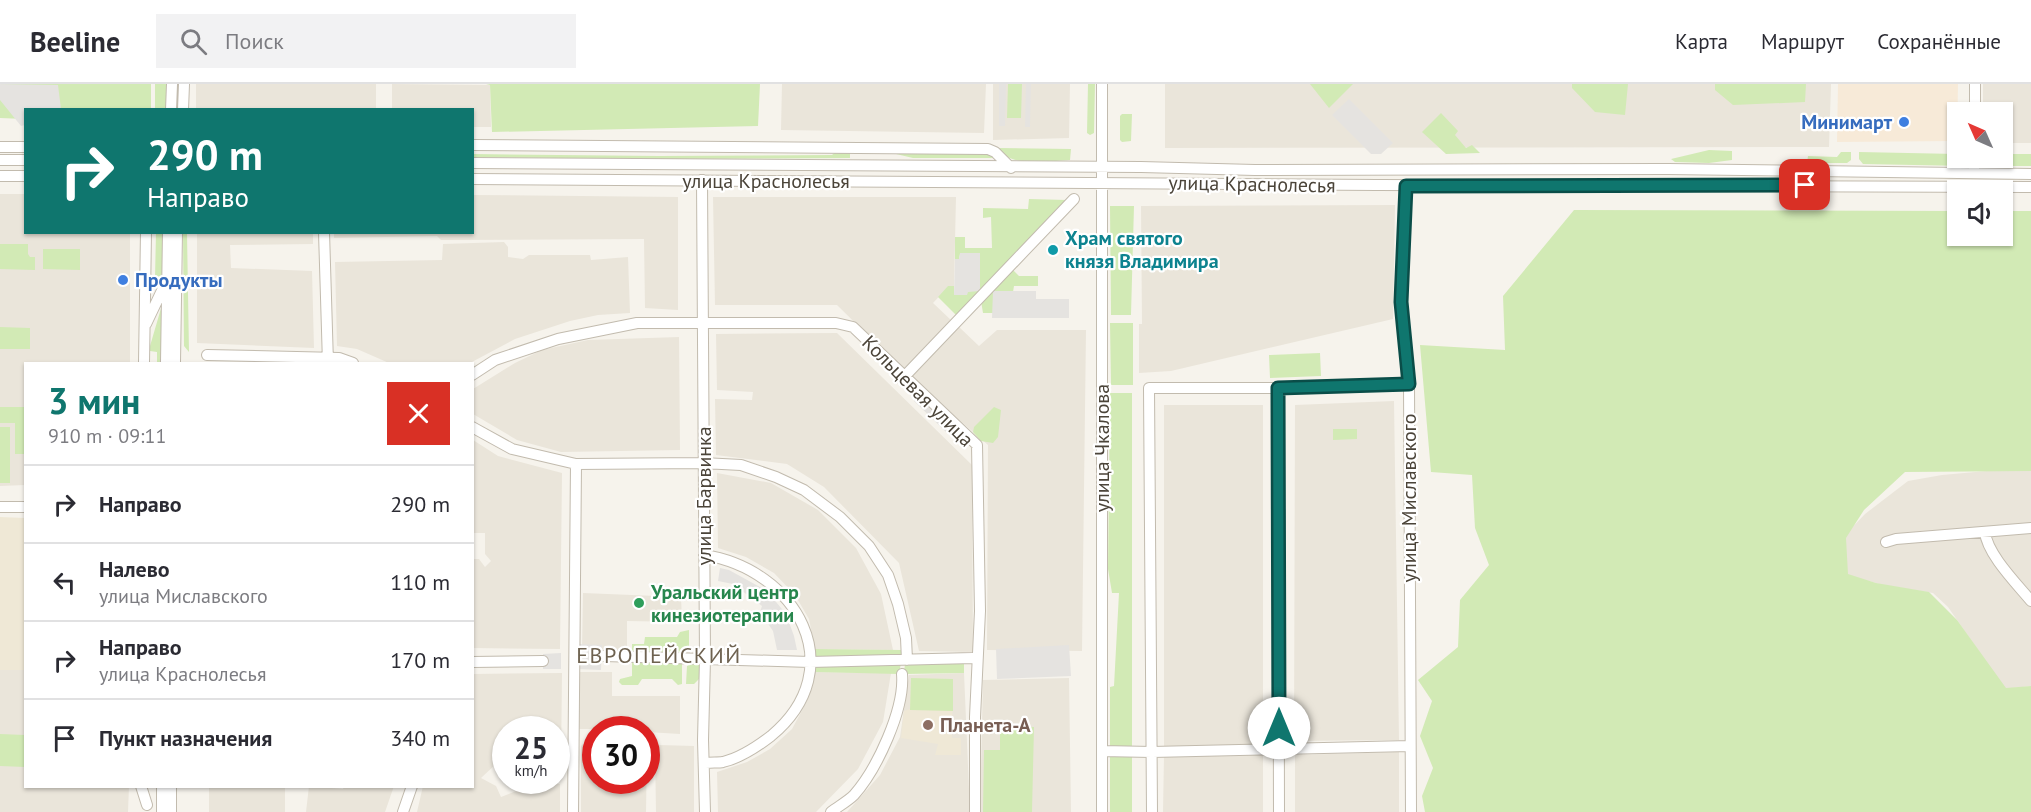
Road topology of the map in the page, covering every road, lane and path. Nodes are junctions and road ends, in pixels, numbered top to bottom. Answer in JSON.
{"nodes":[{"id":1,"x":172,"y":84,"type":"edge"},
{"id":2,"x":184,"y":84,"type":"edge"},
{"id":3,"x":1102,"y":84,"type":"edge"},
{"id":4,"x":1975,"y":84,"type":"edge"},
{"id":5,"x":1975,"y":102,"type":"edge"},
{"id":6,"x":171,"y":108,"type":"edge"},
{"id":7,"x":183,"y":108,"type":"edge"},
{"id":8,"x":474,"y":145,"type":"edge"},
{"id":9,"x":0,"y":147,"type":"edge"},
{"id":10,"x":24,"y":147,"type":"edge"},
{"id":11,"x":0,"y":160,"type":"edge"},
{"id":12,"x":24,"y":160,"type":"edge"},
{"id":13,"x":474,"y":163,"type":"edge"},
{"id":14,"x":1101,"y":167,"type":"junction"},
{"id":15,"x":1011,"y":168,"type":"junction"},
{"id":16,"x":1494,"y":168,"type":"junction"},
{"id":17,"x":1974,"y":168,"type":"edge"},
{"id":18,"x":1974,"y":172,"type":"junction"},
{"id":19,"x":2031,"y":174,"type":"edge"},
{"id":20,"x":0,"y":176,"type":"edge"},
{"id":21,"x":24,"y":176,"type":"edge"},
{"id":22,"x":474,"y":179,"type":"edge"},
{"id":23,"x":702,"y":180,"type":"junction"},
{"id":24,"x":1101,"y":183,"type":"junction"},
{"id":25,"x":1494,"y":185,"type":"junction"},
{"id":26,"x":1406,"y":186,"type":"junction"},
{"id":27,"x":2031,"y":187,"type":"edge"},
{"id":28,"x":1074,"y":199,"type":"dead end"},
{"id":29,"x":146,"y":234,"type":"edge"},
{"id":30,"x":168,"y":234,"type":"edge"},
{"id":31,"x":177,"y":234,"type":"edge"},
{"id":32,"x":324,"y":234,"type":"edge"},
{"id":33,"x":165,"y":283,"type":"junction"},
{"id":34,"x":144,"y":285,"type":"junction"},
{"id":35,"x":703,"y":324,"type":"junction"},
{"id":36,"x":144,"y":327,"type":"junction"},
{"id":37,"x":207,"y":355,"type":"dead end"},
{"id":38,"x":328,"y":361,"type":"edge"},
{"id":39,"x":144,"y":362,"type":"edge"},
{"id":40,"x":166,"y":362,"type":"edge"},
{"id":41,"x":175,"y":362,"type":"edge"},
{"id":42,"x":350,"y":362,"type":"edge"},
{"id":43,"x":474,"y":374,"type":"edge"},
{"id":44,"x":903,"y":378,"type":"junction"},
{"id":45,"x":1409,"y":384,"type":"junction"},
{"id":46,"x":1278,"y":388,"type":"junction"},
{"id":47,"x":474,"y":428,"type":"edge"},
{"id":48,"x":703,"y":463,"type":"junction"},
{"id":49,"x":576,"y":464,"type":"junction"},
{"id":50,"x":0,"y":507,"type":"edge"},
{"id":51,"x":24,"y":507,"type":"edge"},
{"id":52,"x":2031,"y":528,"type":"edge"},
{"id":53,"x":1985,"y":532,"type":"junction"},
{"id":54,"x":1886,"y":542,"type":"dead end"},
{"id":55,"x":704,"y":555,"type":"junction"},
{"id":56,"x":2031,"y":601,"type":"edge"},
{"id":57,"x":604,"y":656,"type":"dead end"},
{"id":58,"x":705,"y":658,"type":"junction"},
{"id":59,"x":973,"y":658,"type":"dead end"},
{"id":60,"x":907,"y":660,"type":"junction"},
{"id":61,"x":543,"y":661,"type":"dead end"},
{"id":62,"x":474,"y":662,"type":"edge"},
{"id":63,"x":810,"y":662,"type":"junction"},
{"id":64,"x":902,"y":674,"type":"dead end"},
{"id":65,"x":1410,"y":746,"type":"junction"},
{"id":66,"x":1280,"y":750,"type":"junction"},
{"id":67,"x":1102,"y":751,"type":"junction"},
{"id":68,"x":1152,"y":752,"type":"junction"},
{"id":69,"x":705,"y":763,"type":"junction"},
{"id":70,"x":142,"y":788,"type":"edge"},
{"id":71,"x":162,"y":788,"type":"edge"},
{"id":72,"x":171,"y":788,"type":"edge"},
{"id":73,"x":411,"y":788,"type":"edge"},
{"id":74,"x":147,"y":805,"type":"dead end"},
{"id":75,"x":162,"y":812,"type":"edge"},
{"id":76,"x":171,"y":812,"type":"edge"},
{"id":77,"x":403,"y":812,"type":"edge"},
{"id":78,"x":573,"y":812,"type":"edge"},
{"id":79,"x":705,"y":812,"type":"edge"},
{"id":80,"x":831,"y":812,"type":"edge"},
{"id":81,"x":975,"y":812,"type":"edge"},
{"id":82,"x":1102,"y":812,"type":"edge"},
{"id":83,"x":1152,"y":812,"type":"edge"},
{"id":84,"x":1279,"y":812,"type":"edge"},
{"id":85,"x":1410,"y":812,"type":"edge"}],
"edges":[{"from":1,"to":6,"type":"street"},
{"from":2,"to":7,"type":"street"},
{"from":3,"to":14,"type":"street","name":"улица Чкалова"},
{"from":4,"to":5,"type":"street"},
{"from":8,"to":15,"type":"street","name":"улица Краснолесья"},
{"from":9,"to":10,"type":"street"},
{"from":11,"to":12,"type":"street"},
{"from":13,"to":15,"type":"street","name":"улица Краснолесья"},
{"from":14,"to":15,"type":"street","name":"улица Краснолесья"},
{"from":14,"to":16,"type":"street","name":"улица Краснолесья"},
{"from":14,"to":24,"type":"street","name":"улица Чкалова"},
{"from":16,"to":18,"type":"street","name":"улица Краснолесья"},
{"from":16,"to":25,"type":"street"},
{"from":17,"to":18,"type":"street"},
{"from":18,"to":19,"type":"street","name":"улица Краснолесья"},
{"from":20,"to":21,"type":"street"},
{"from":22,"to":23,"type":"street","name":"улица Краснолесья"},
{"from":23,"to":24,"type":"street","name":"улица Краснолесья"},
{"from":23,"to":35,"type":"street","name":"улица Барвинка"},
{"from":24,"to":26,"type":"street","name":"улица Краснолесья"},
{"from":24,"to":67,"type":"street","name":"улица Чкалова"},
{"from":25,"to":26,"type":"street","name":"улица Краснолесья"},
{"from":25,"to":27,"type":"street","name":"улица Краснолесья"},
{"from":26,"to":45,"type":"street","name":"улица Миславского"},
{"from":28,"to":44,"type":"street"},
{"from":29,"to":34,"type":"street"},
{"from":30,"to":33,"type":"street"},
{"from":31,"to":41,"type":"street"},
{"from":32,"to":38,"type":"street"},
{"from":33,"to":34,"type":"street"},
{"from":33,"to":36,"type":"street"},
{"from":33,"to":40,"type":"street"},
{"from":34,"to":36,"type":"street"},
{"from":35,"to":43,"type":"street","name":"Кольцевая улица"},
{"from":35,"to":44,"type":"street","name":"Кольцевая улица"},
{"from":35,"to":48,"type":"street","name":"улица Барвинка"},
{"from":36,"to":39,"type":"street"},
{"from":37,"to":38,"type":"street"},
{"from":38,"to":42,"type":"street"},
{"from":44,"to":81,"type":"street","name":"Кольцевая улица"},
{"from":45,"to":46,"type":"street"},
{"from":45,"to":65,"type":"street","name":"улица Миславского"},
{"from":46,"to":66,"type":"street"},
{"from":46,"to":68,"type":"street"},
{"from":47,"to":49,"type":"street"},
{"from":48,"to":49,"type":"street"},
{"from":48,"to":55,"type":"street","name":"улица Барвинка"},
{"from":48,"to":60,"type":"street"},
{"from":49,"to":78,"type":"street"},
{"from":50,"to":51,"type":"street"},
{"from":52,"to":53,"type":"street"},
{"from":53,"to":54,"type":"street"},
{"from":53,"to":56,"type":"street"},
{"from":55,"to":58,"type":"street","name":"улица Барвинка"},
{"from":55,"to":63,"type":"street"},
{"from":57,"to":58,"type":"street"},
{"from":58,"to":63,"type":"street"},
{"from":58,"to":69,"type":"street","name":"улица Барвинка"},
{"from":59,"to":60,"type":"street"},
{"from":60,"to":63,"type":"street"},
{"from":61,"to":62,"type":"street"},
{"from":63,"to":69,"type":"street"},
{"from":64,"to":80,"type":"street"},
{"from":65,"to":66,"type":"street"},
{"from":65,"to":85,"type":"street","name":"улица Миславского"},
{"from":66,"to":68,"type":"street"},
{"from":66,"to":84,"type":"street"},
{"from":67,"to":68,"type":"street"},
{"from":67,"to":82,"type":"street","name":"улица Чкалова"},
{"from":68,"to":83,"type":"street"},
{"from":69,"to":79,"type":"street","name":"улица Барвинка"},
{"from":70,"to":74,"type":"street"},
{"from":71,"to":75,"type":"street"},
{"from":72,"to":76,"type":"street"},
{"from":73,"to":77,"type":"street"}]}
